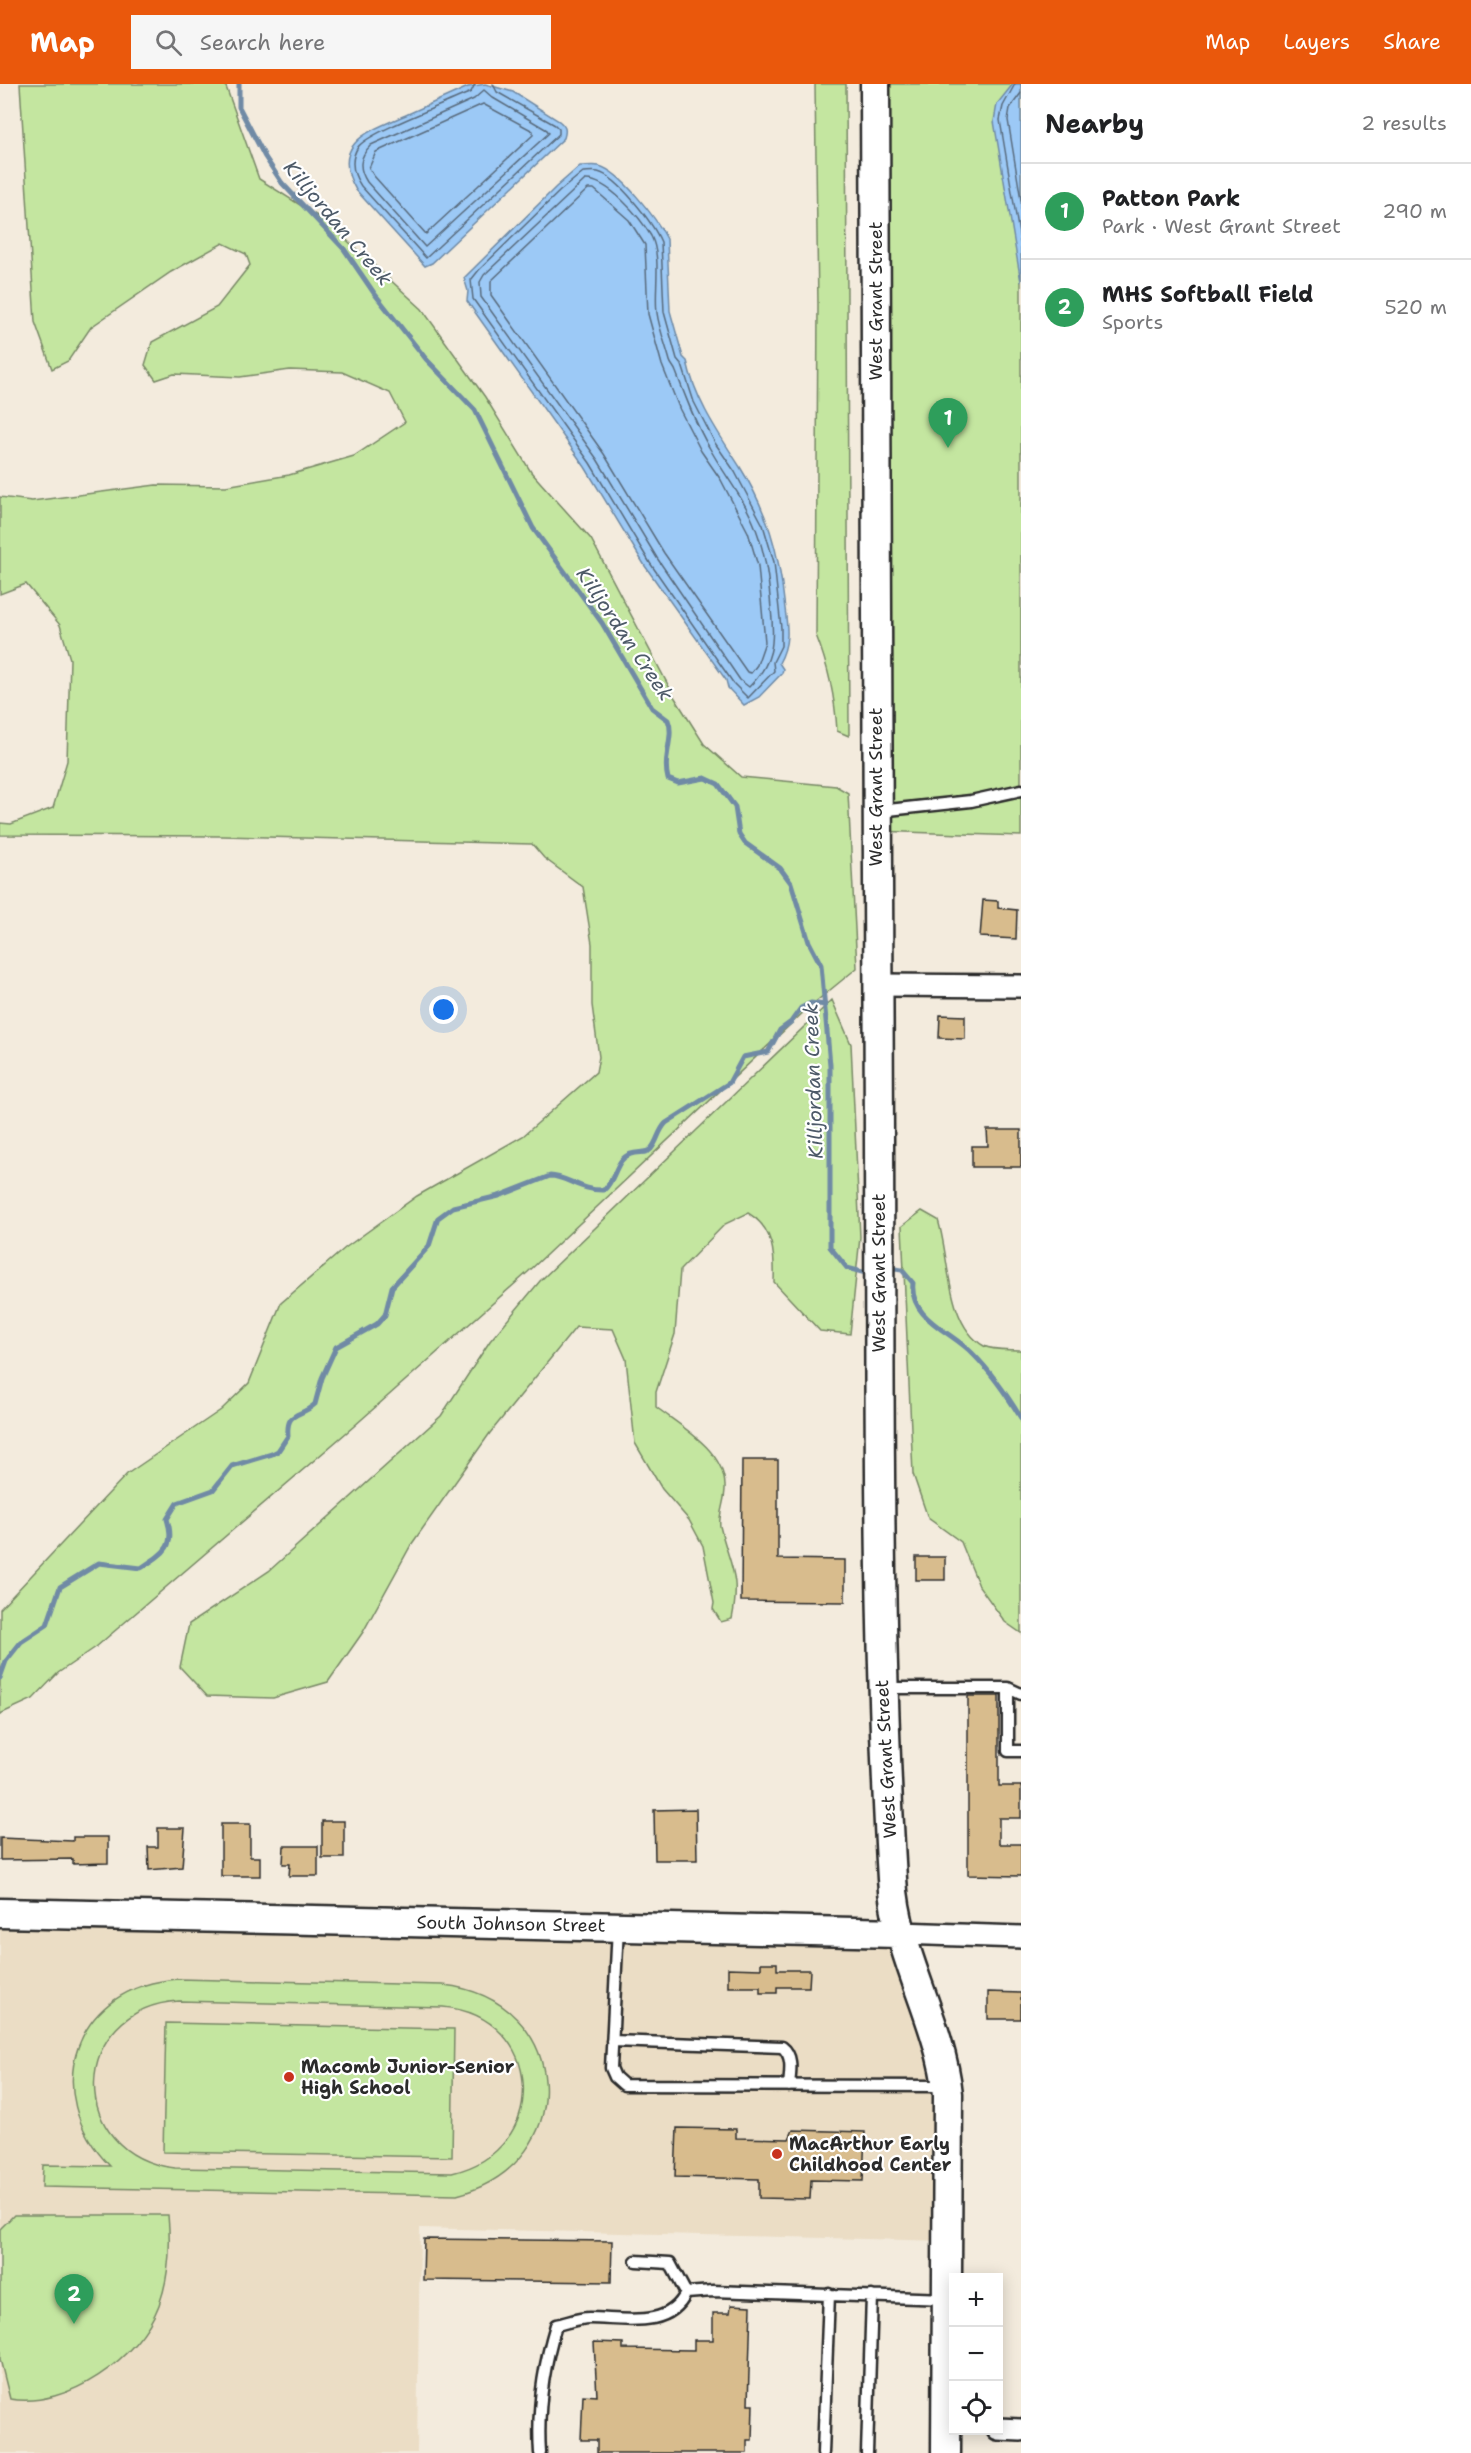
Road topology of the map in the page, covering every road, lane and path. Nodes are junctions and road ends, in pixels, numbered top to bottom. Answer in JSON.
{"nodes":[{"id":1,"x":875,"y":84,"type":"edge"},
{"id":2,"x":1021,"y":790,"type":"edge"},
{"id":3,"x":876,"y":812,"type":"junction"},
{"id":4,"x":878,"y":985,"type":"junction"},
{"id":5,"x":1021,"y":986,"type":"edge"},
{"id":6,"x":882,"y":1688,"type":"junction"},
{"id":7,"x":1008,"y":1688,"type":"junction"},
{"id":8,"x":1021,"y":1694,"type":"edge"},
{"id":9,"x":1021,"y":1751,"type":"edge"},
{"id":10,"x":0,"y":1913,"type":"edge"},
{"id":11,"x":618,"y":1926,"type":"junction"},
{"id":12,"x":899,"y":1933,"type":"junction"},
{"id":13,"x":1021,"y":1937,"type":"edge"},
{"id":14,"x":612,"y":2041,"type":"junction"},
{"id":15,"x":947,"y":2085,"type":"junction"},
{"id":16,"x":789,"y":2086,"type":"junction"},
{"id":17,"x":636,"y":2260,"type":"dead end"},
{"id":18,"x":686,"y":2293,"type":"junction"},
{"id":19,"x":829,"y":2294,"type":"junction"},
{"id":20,"x":872,"y":2296,"type":"junction"},
{"id":21,"x":947,"y":2299,"type":"junction"},
{"id":22,"x":1003,"y":2429,"type":"edge"},
{"id":23,"x":1021,"y":2430,"type":"edge"},
{"id":24,"x":949,"y":2436,"type":"edge"},
{"id":25,"x":540,"y":2453,"type":"edge"},
{"id":26,"x":823,"y":2453,"type":"edge"},
{"id":27,"x":867,"y":2453,"type":"edge"}],
"edges":[{"from":1,"to":3,"type":"main road","name":"West Grant Street"},
{"from":2,"to":3,"type":"lane"},
{"from":3,"to":4,"type":"main road","name":"West Grant Street"},
{"from":4,"to":5,"type":"street"},
{"from":4,"to":6,"type":"main road","name":"West Grant Street"},
{"from":6,"to":7,"type":"lane"},
{"from":6,"to":12,"type":"main road","name":"West Grant Street"},
{"from":7,"to":8,"type":"lane"},
{"from":7,"to":9,"type":"lane"},
{"from":10,"to":11,"type":"main road","name":"South Johnson Street"},
{"from":11,"to":12,"type":"main road","name":"South Johnson Street"},
{"from":11,"to":14,"type":"lane"},
{"from":12,"to":13,"type":"street","name":"South Johnson Street"},
{"from":12,"to":15,"type":"main road","name":"West Grant Street"},
{"from":14,"to":16,"type":"lane"},
{"from":14,"to":16,"type":"lane"},
{"from":15,"to":16,"type":"lane"},
{"from":15,"to":21,"type":"main road","name":"West Grant Street"},
{"from":17,"to":18,"type":"lane"},
{"from":18,"to":19,"type":"lane"},
{"from":18,"to":25,"type":"lane"},
{"from":19,"to":20,"type":"lane"},
{"from":19,"to":26,"type":"lane"},
{"from":20,"to":21,"type":"lane"},
{"from":20,"to":27,"type":"lane"},
{"from":21,"to":24,"type":"main road","name":"West Grant Street"},
{"from":22,"to":23,"type":"street"}]}
